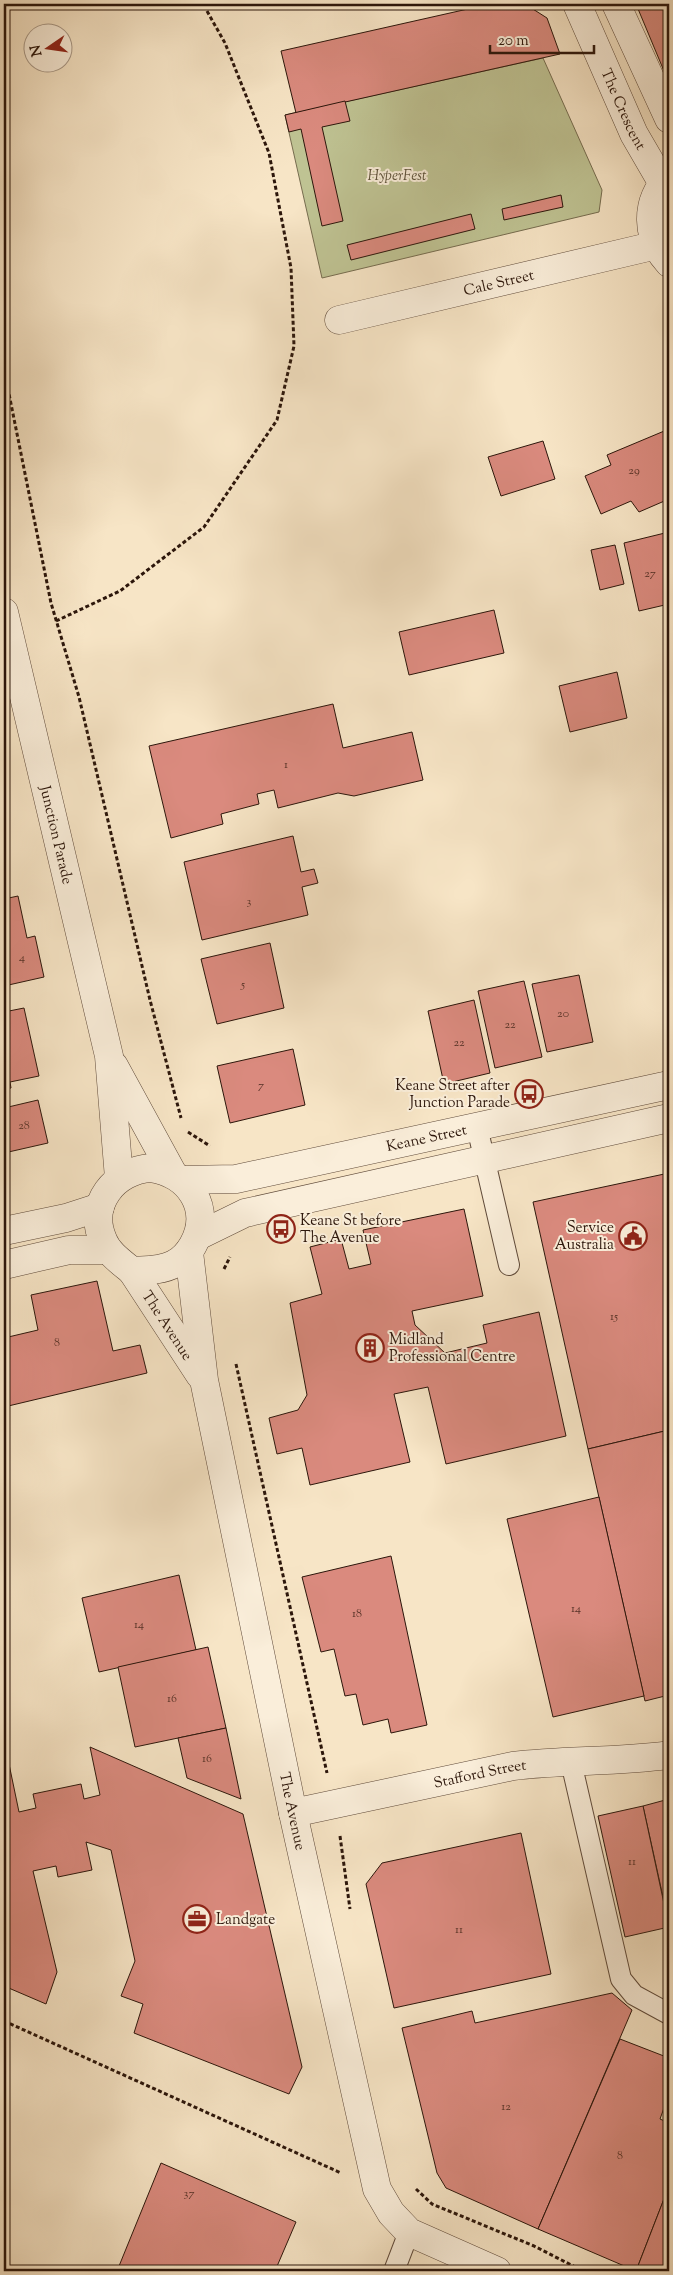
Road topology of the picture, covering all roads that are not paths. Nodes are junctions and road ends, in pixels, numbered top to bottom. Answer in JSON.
{"nodes":[{"id":1,"x":577,"y":4,"type":"edge"},
{"id":2,"x":616,"y":4,"type":"edge"},
{"id":3,"x":669,"y":119,"type":"edge"},
{"id":4,"x":666,"y":181,"type":"edge"},
{"id":5,"x":663,"y":254,"type":"edge"},
{"id":6,"x":339,"y":320,"type":"dead end"},
{"id":7,"x":4,"y":612,"type":"edge"},
{"id":8,"x":109,"y":1056,"type":"junction"},
{"id":9,"x":669,"y":1085,"type":"edge"},
{"id":10,"x":669,"y":1118,"type":"edge"},
{"id":11,"x":477,"y":1127,"type":"junction"},
{"id":12,"x":484,"y":1160,"type":"junction"},
{"id":13,"x":178,"y":1177,"type":"junction"},
{"id":14,"x":119,"y":1178,"type":"junction"},
{"id":15,"x":100,"y":1207,"type":"junction"},
{"id":16,"x":4,"y":1231,"type":"edge"},
{"id":17,"x":193,"y":1244,"type":"junction"},
{"id":18,"x":108,"y":1250,"type":"junction"},
{"id":19,"x":4,"y":1265,"type":"edge"},
{"id":20,"x":508,"y":1265,"type":"dead end"},
{"id":21,"x":132,"y":1271,"type":"junction"},
{"id":22,"x":204,"y":1380,"type":"junction"},
{"id":23,"x":669,"y":1755,"type":"edge"},
{"id":24,"x":571,"y":1762,"type":"junction"},
{"id":25,"x":293,"y":1813,"type":"junction"},
{"id":26,"x":669,"y":2014,"type":"edge"},
{"id":27,"x":408,"y":2232,"type":"junction"},
{"id":28,"x":394,"y":2271,"type":"edge"},
{"id":29,"x":496,"y":2271,"type":"edge"}],
"edges":[{"from":1,"to":4,"type":"street","name":"The Crescent"},
{"from":2,"to":3,"type":"street"},
{"from":4,"to":5,"type":"street"},
{"from":5,"to":6,"type":"street","name":"Cale Street"},
{"from":7,"to":8,"type":"street","name":"Junction Parade"},
{"from":8,"to":13,"type":"street","name":"Junction Parade"},
{"from":8,"to":14,"type":"street","name":"Junction Parade"},
{"from":9,"to":11,"type":"street","name":"Keane Street"},
{"from":10,"to":12,"type":"street"},
{"from":11,"to":12,"type":"lane"},
{"from":11,"to":13,"type":"street","name":"Keane Street"},
{"from":12,"to":17,"type":"street"},
{"from":12,"to":20,"type":"lane"},
{"from":13,"to":14,"type":"street"},
{"from":13,"to":17,"type":"street"},
{"from":14,"to":15,"type":"street"},
{"from":15,"to":16,"type":"street"},
{"from":15,"to":18,"type":"street"},
{"from":17,"to":21,"type":"street"},
{"from":17,"to":22,"type":"street","name":"The Avenue"},
{"from":18,"to":19,"type":"street"},
{"from":18,"to":21,"type":"street"},
{"from":21,"to":22,"type":"street","name":"The Avenue"},
{"from":22,"to":25,"type":"street","name":"The Avenue"},
{"from":23,"to":24,"type":"street","name":"Stafford Street"},
{"from":24,"to":25,"type":"street","name":"Stafford Street"},
{"from":24,"to":26,"type":"lane"},
{"from":25,"to":27,"type":"street","name":"The Avenue"},
{"from":27,"to":28,"type":"lane"},
{"from":27,"to":29,"type":"street"}]}
